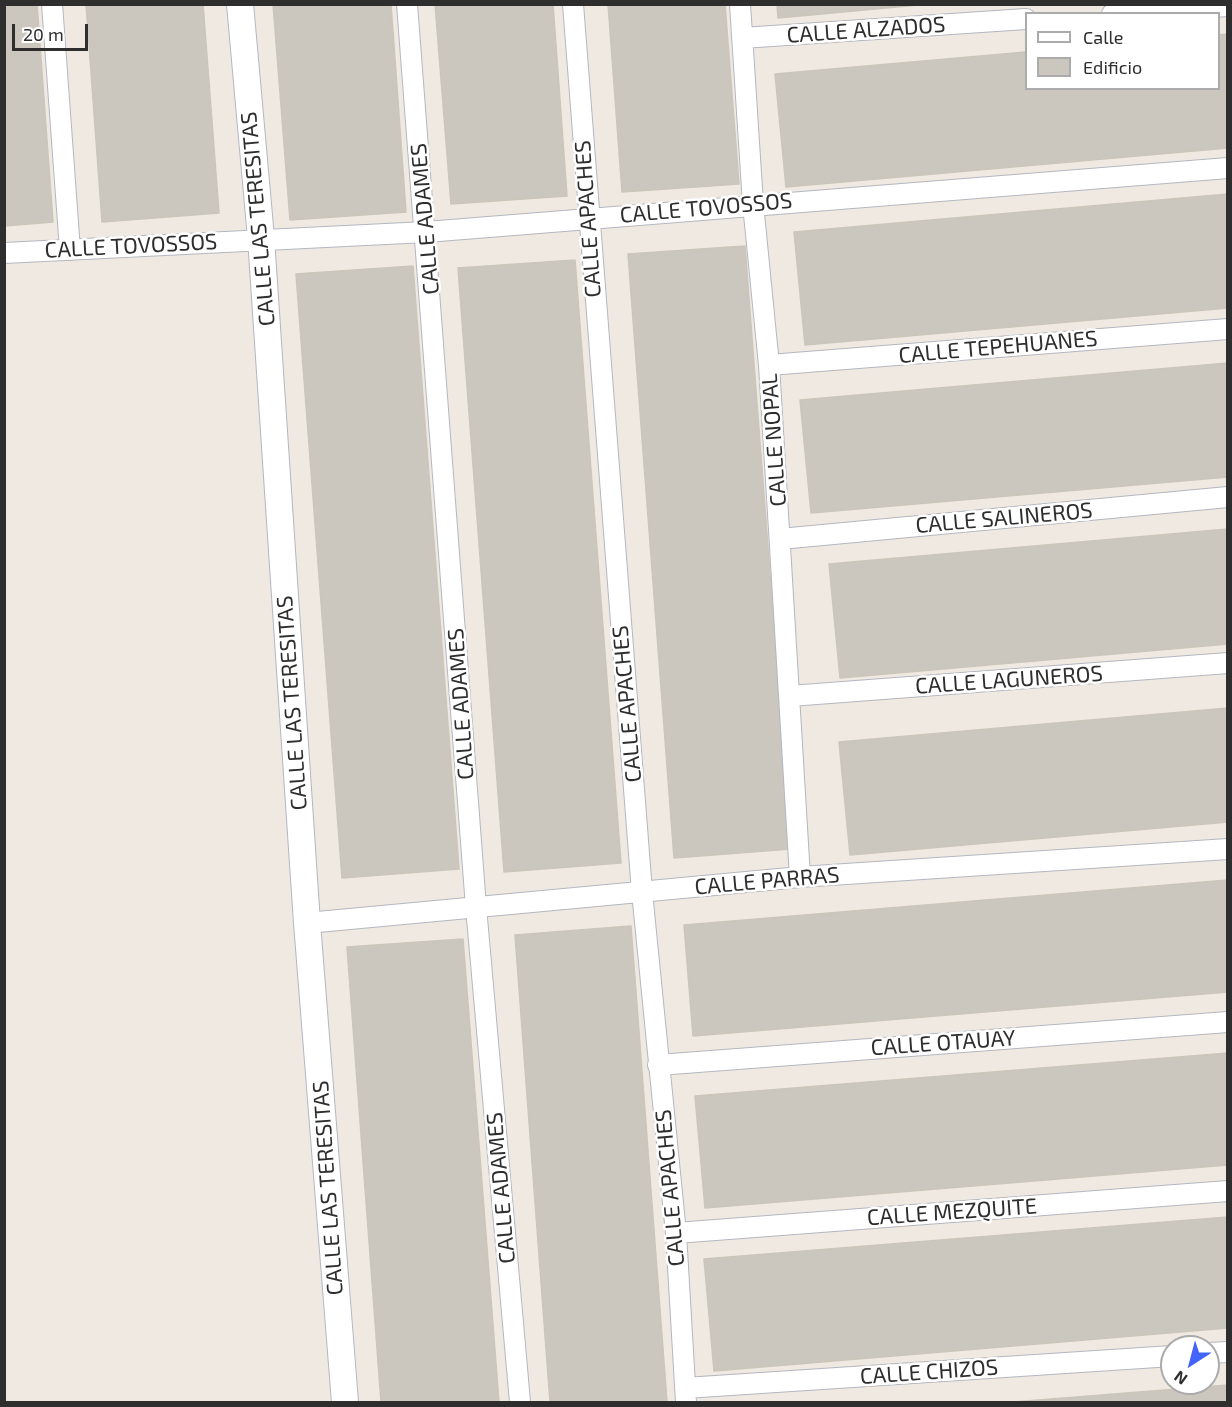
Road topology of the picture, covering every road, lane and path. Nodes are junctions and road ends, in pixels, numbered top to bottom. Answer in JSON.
{"nodes":[{"id":1,"x":52,"y":4,"type":"edge"},
{"id":2,"x":240,"y":4,"type":"edge"},
{"id":3,"x":407,"y":4,"type":"edge"},
{"id":4,"x":573,"y":4,"type":"edge"},
{"id":5,"x":740,"y":4,"type":"edge"},
{"id":6,"x":1227,"y":6,"type":"edge"},
{"id":7,"x":1141,"y":12,"type":"edge"},
{"id":8,"x":1025,"y":19,"type":"edge"},
{"id":9,"x":742,"y":38,"type":"junction"},
{"id":10,"x":1227,"y":168,"type":"edge"},
{"id":11,"x":753,"y":204,"type":"junction"},
{"id":12,"x":588,"y":218,"type":"junction"},
{"id":13,"x":426,"y":232,"type":"junction"},
{"id":14,"x":261,"y":238,"type":"junction"},
{"id":15,"x":70,"y":250,"type":"junction"},
{"id":16,"x":4,"y":253,"type":"edge"},
{"id":17,"x":1227,"y":329,"type":"edge"},
{"id":18,"x":769,"y":365,"type":"junction"},
{"id":19,"x":1227,"y":497,"type":"edge"},
{"id":20,"x":780,"y":539,"type":"junction"},
{"id":21,"x":1227,"y":663,"type":"edge"},
{"id":22,"x":790,"y":696,"type":"junction"},
{"id":23,"x":1227,"y":849,"type":"edge"},
{"id":24,"x":800,"y":877,"type":"junction"},
{"id":25,"x":642,"y":892,"type":"junction"},
{"id":26,"x":476,"y":907,"type":"junction"},
{"id":27,"x":308,"y":923,"type":"junction"},
{"id":28,"x":1227,"y":1022,"type":"edge"},
{"id":29,"x":658,"y":1065,"type":"junction"},
{"id":30,"x":1227,"y":1191,"type":"edge"},
{"id":31,"x":676,"y":1233,"type":"junction"},
{"id":32,"x":1160,"y":1357,"type":"edge"},
{"id":33,"x":686,"y":1395,"type":"edge"},
{"id":34,"x":345,"y":1402,"type":"edge"},
{"id":35,"x":520,"y":1402,"type":"edge"}],
"edges":[{"from":1,"to":15,"type":"street"},
{"from":2,"to":14,"type":"street","name":"CALLE LAS TERESITAS"},
{"from":3,"to":13,"type":"street","name":"CALLE ADAMES"},
{"from":4,"to":12,"type":"street","name":"CALLE APACHES"},
{"from":5,"to":9,"type":"street","name":"CALLE NOPAL"},
{"from":6,"to":7,"type":"street"},
{"from":8,"to":9,"type":"street","name":"CALLE ALZADOS"},
{"from":9,"to":11,"type":"street","name":"CALLE NOPAL"},
{"from":10,"to":11,"type":"street","name":"CALLE TOVOSSOS"},
{"from":11,"to":12,"type":"street","name":"CALLE TOVOSSOS"},
{"from":11,"to":18,"type":"street","name":"CALLE NOPAL"},
{"from":12,"to":13,"type":"street","name":"CALLE TOVOSSOS"},
{"from":12,"to":25,"type":"street","name":"CALLE APACHES"},
{"from":13,"to":14,"type":"street","name":"CALLE TOVOSSOS"},
{"from":13,"to":26,"type":"street","name":"CALLE ADAMES"},
{"from":14,"to":15,"type":"street","name":"CALLE TOVOSSOS"},
{"from":14,"to":27,"type":"street","name":"CALLE LAS TERESITAS"},
{"from":15,"to":16,"type":"street","name":"CALLE TOVOSSOS"},
{"from":17,"to":18,"type":"street","name":"CALLE TEPEHUANES"},
{"from":18,"to":20,"type":"street","name":"CALLE NOPAL"},
{"from":19,"to":20,"type":"street","name":"CALLE SALINEROS"},
{"from":20,"to":22,"type":"street","name":"CALLE NOPAL"},
{"from":21,"to":22,"type":"street","name":"CALLE LAGUNEROS"},
{"from":22,"to":24,"type":"street","name":"CALLE NOPAL"},
{"from":23,"to":24,"type":"street","name":"CALLE PARRAS"},
{"from":24,"to":25,"type":"street","name":"CALLE PARRAS"},
{"from":25,"to":26,"type":"street","name":"CALLE PARRAS"},
{"from":25,"to":29,"type":"street","name":"CALLE APACHES"},
{"from":26,"to":27,"type":"street","name":"CALLE PARRAS"},
{"from":26,"to":35,"type":"street","name":"CALLE ADAMES"},
{"from":27,"to":34,"type":"street","name":"CALLE LAS TERESITAS"},
{"from":28,"to":29,"type":"street","name":"CALLE OTAUAY"},
{"from":29,"to":31,"type":"street","name":"CALLE APACHES"},
{"from":30,"to":31,"type":"street","name":"CALLE MEZQUITE"},
{"from":31,"to":33,"type":"street","name":"CALLE APACHES"},
{"from":32,"to":33,"type":"street","name":"CALLE CHIZOS"}]}
